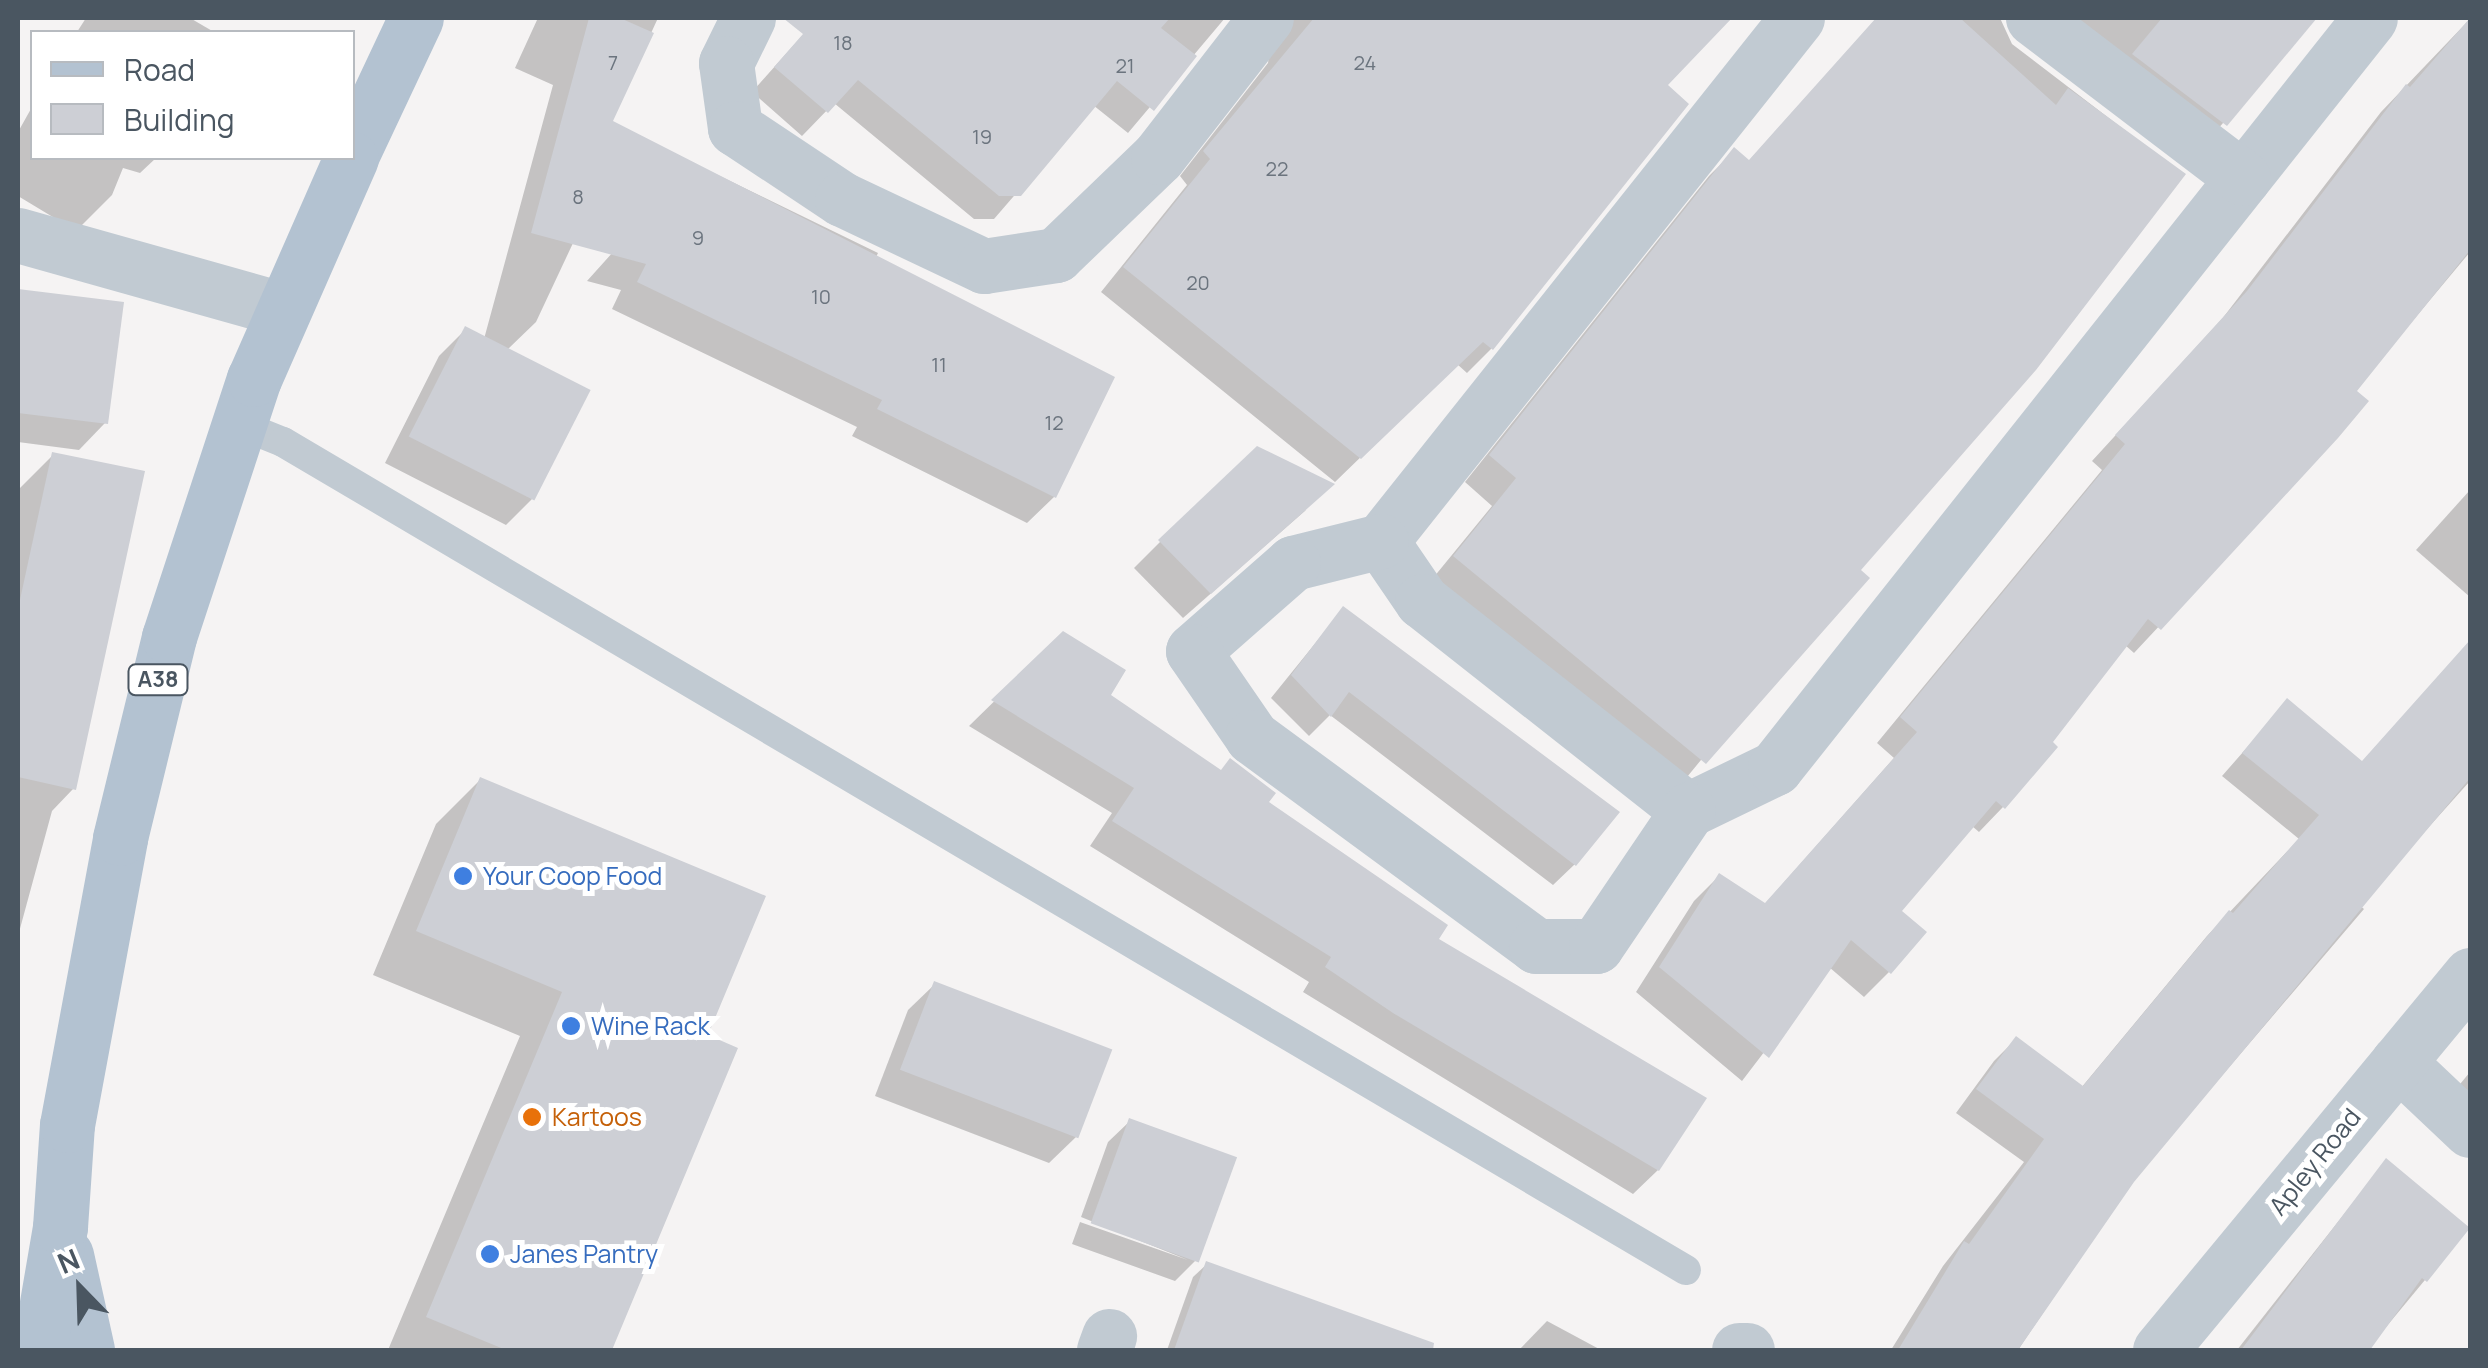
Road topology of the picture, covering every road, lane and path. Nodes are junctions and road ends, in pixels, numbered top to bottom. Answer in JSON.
{"nodes":[{"id":1,"x":416,"y":18,"type":"edge"},
{"id":2,"x":748,"y":18,"type":"edge"},
{"id":3,"x":1266,"y":18,"type":"edge"},
{"id":4,"x":1797,"y":18,"type":"edge"},
{"id":5,"x":2033,"y":18,"type":"edge"},
{"id":6,"x":2370,"y":18,"type":"edge"},
{"id":7,"x":355,"y":150,"type":"edge"},
{"id":8,"x":350,"y":160,"type":"edge"},
{"id":9,"x":2242,"y":178,"type":"junction"},
{"id":10,"x":18,"y":235,"type":"edge"},
{"id":11,"x":281,"y":309,"type":"junction"},
{"id":12,"x":238,"y":424,"type":"junction"},
{"id":13,"x":1381,"y":541,"type":"junction"},
{"id":14,"x":1688,"y":810,"type":"junction"},
{"id":15,"x":2470,"y":974,"type":"edge"},
{"id":16,"x":2398,"y":1062,"type":"junction"},
{"id":17,"x":2470,"y":1130,"type":"edge"},
{"id":18,"x":60,"y":1228,"type":"junction"},
{"id":19,"x":1686,"y":1270,"type":"dead end"},
{"id":20,"x":39,"y":1350,"type":"edge"},
{"id":21,"x":87,"y":1350,"type":"edge"},
{"id":22,"x":1739,"y":1350,"type":"edge"},
{"id":23,"x":1747,"y":1350,"type":"edge"},
{"id":24,"x":2160,"y":1350,"type":"edge"}],
"edges":[{"from":1,"to":7,"type":"main road","number":"A38"},
{"from":2,"to":3,"type":"street"},
{"from":4,"to":13,"type":"street"},
{"from":5,"to":9,"type":"street"},
{"from":6,"to":9,"type":"street"},
{"from":8,"to":11,"type":"main road","number":"A38"},
{"from":9,"to":14,"type":"street"},
{"from":10,"to":11,"type":"street"},
{"from":11,"to":12,"type":"main road","number":"A38"},
{"from":12,"to":18,"type":"main road","number":"A38"},
{"from":12,"to":19,"type":"lane"},
{"from":13,"to":14,"type":"street"},
{"from":13,"to":14,"type":"street"},
{"from":15,"to":16,"type":"street","name":"Apley Road"},
{"from":16,"to":17,"type":"street"},
{"from":16,"to":24,"type":"street","name":"Apley Road"},
{"from":18,"to":20,"type":"main road","number":"A38"},
{"from":18,"to":21,"type":"main road","number":"A38"},
{"from":22,"to":23,"type":"street"}]}
